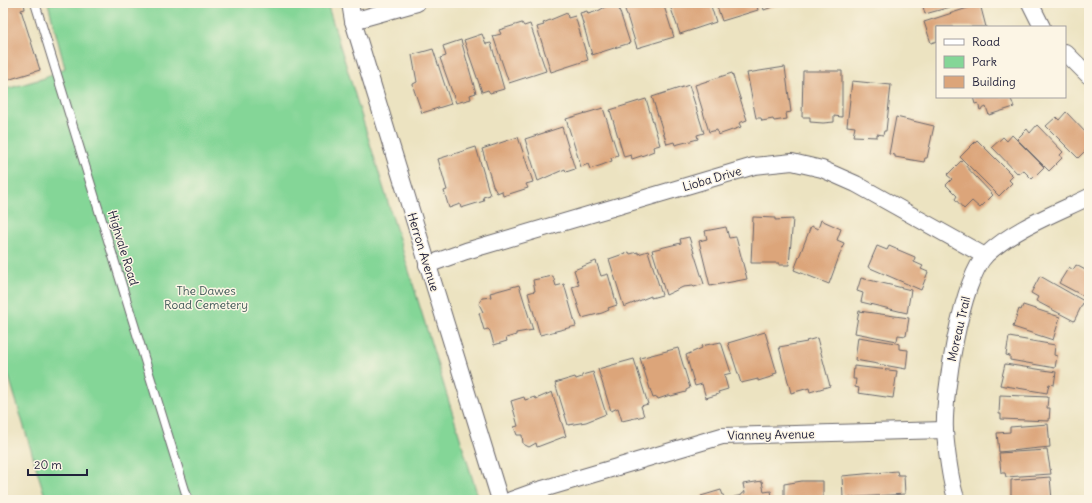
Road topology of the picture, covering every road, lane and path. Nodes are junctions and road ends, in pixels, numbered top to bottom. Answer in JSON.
{"nodes":[{"id":1,"x":35,"y":3,"type":"edge"},
{"id":2,"x":350,"y":3,"type":"edge"},
{"id":3,"x":417,"y":3,"type":"edge"},
{"id":4,"x":1030,"y":3,"type":"edge"},
{"id":5,"x":353,"y":21,"type":"junction"},
{"id":6,"x":1042,"y":26,"type":"edge"},
{"id":7,"x":1066,"y":53,"type":"edge"},
{"id":8,"x":1089,"y":76,"type":"edge"},
{"id":9,"x":1089,"y":197,"type":"edge"},
{"id":10,"x":985,"y":256,"type":"junction"},
{"id":11,"x":427,"y":265,"type":"junction"},
{"id":12,"x":945,"y":430,"type":"junction"},
{"id":13,"x":188,"y":500,"type":"edge"},
{"id":14,"x":500,"y":500,"type":"edge"},
{"id":15,"x":511,"y":500,"type":"edge"},
{"id":16,"x":957,"y":500,"type":"edge"}],
"edges":[{"from":1,"to":13,"type":"lane","name":"Highvale Road"},
{"from":2,"to":5,"type":"street","name":"Herron Avenue"},
{"from":3,"to":5,"type":"street"},
{"from":4,"to":6,"type":"street"},
{"from":5,"to":11,"type":"street","name":"Herron Avenue"},
{"from":7,"to":8,"type":"street"},
{"from":9,"to":10,"type":"street","name":"Moreau Trail"},
{"from":10,"to":11,"type":"street","name":"Lioba Drive"},
{"from":10,"to":12,"type":"street","name":"Moreau Trail"},
{"from":11,"to":14,"type":"street","name":"Herron Avenue"},
{"from":12,"to":15,"type":"street","name":"Vianney Avenue"},
{"from":12,"to":16,"type":"street","name":"Moreau Trail"}]}
